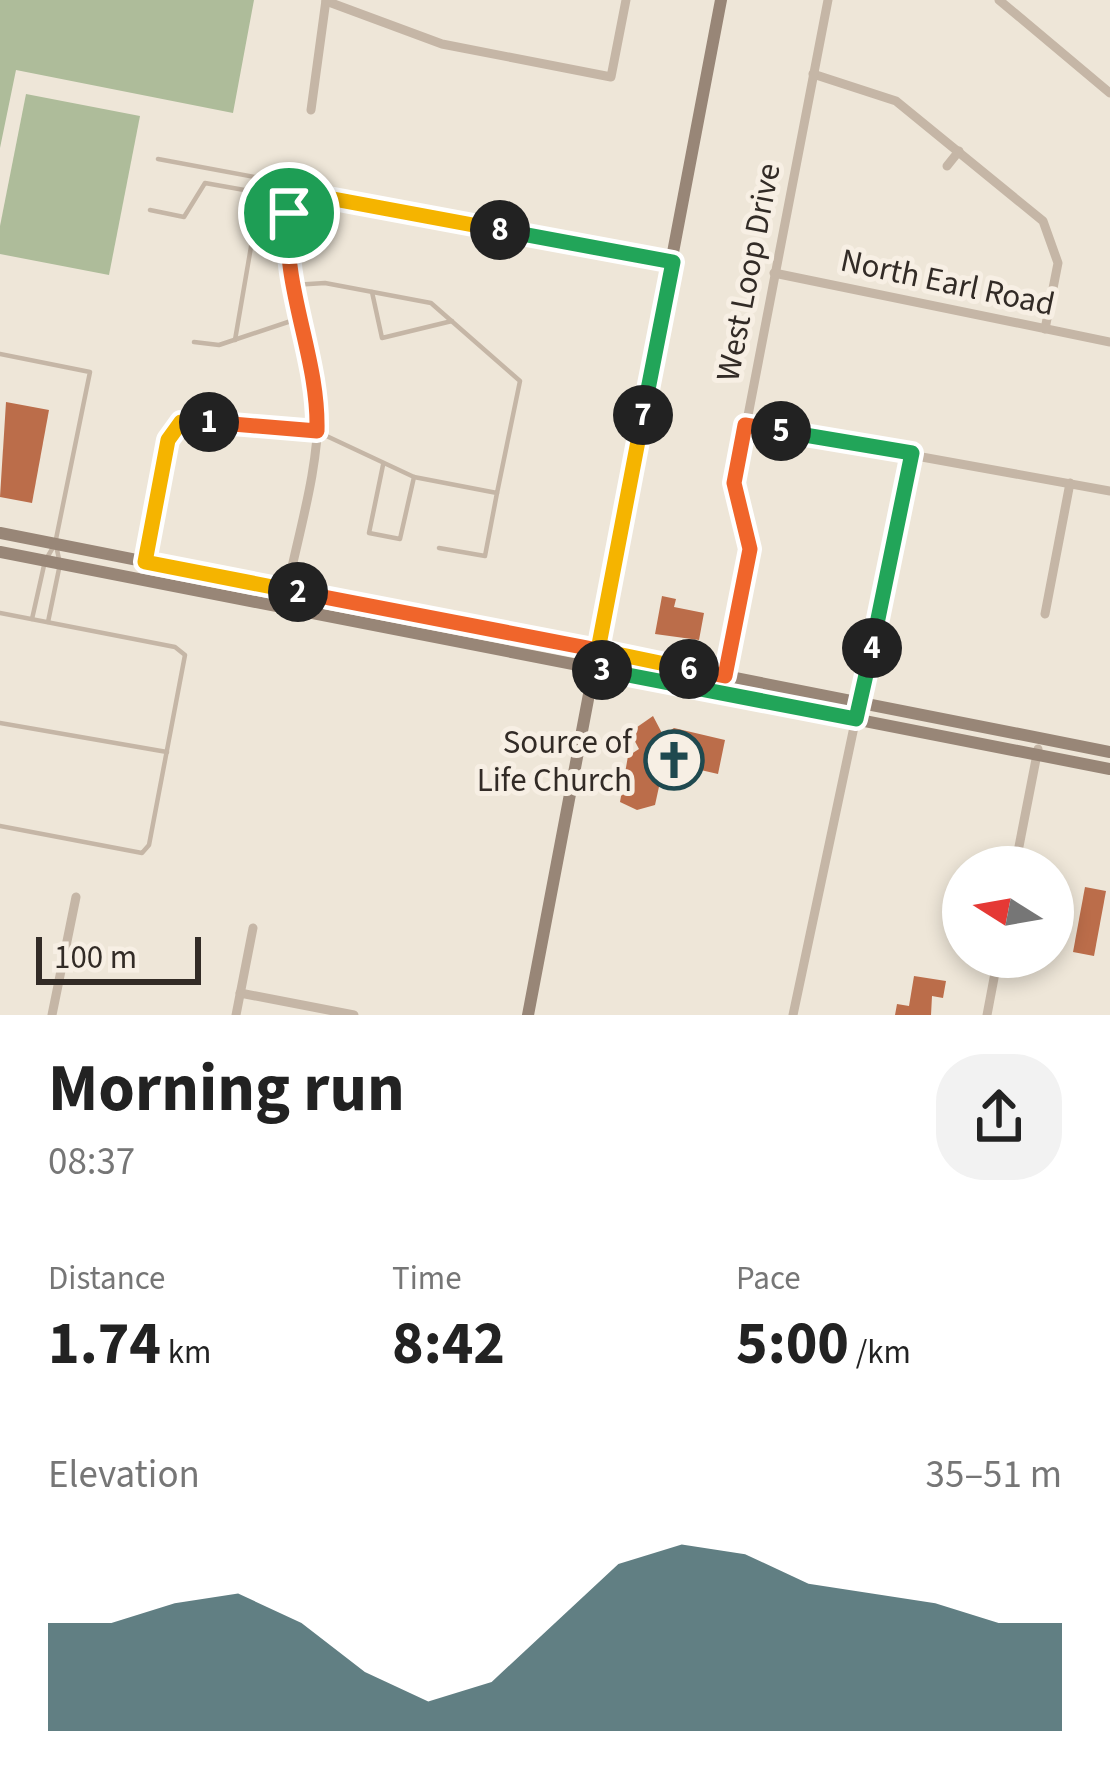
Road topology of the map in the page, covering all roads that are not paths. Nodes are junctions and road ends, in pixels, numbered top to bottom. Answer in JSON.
{"nodes":[{"id":1,"x":626,"y":0,"type":"edge"},
{"id":2,"x":721,"y":0,"type":"edge"},
{"id":3,"x":828,"y":0,"type":"edge"},
{"id":4,"x":999,"y":0,"type":"edge"},
{"id":5,"x":326,"y":1,"type":"edge"},
{"id":6,"x":813,"y":74,"type":"junction"},
{"id":7,"x":1110,"y":93,"type":"edge"},
{"id":8,"x":311,"y":110,"type":"dead end"},
{"id":9,"x":959,"y":151,"type":"junction"},
{"id":10,"x":158,"y":159,"type":"dead end"},
{"id":11,"x":947,"y":166,"type":"dead end"},
{"id":12,"x":296,"y":192,"type":"junction"},
{"id":13,"x":258,"y":206,"type":"junction"},
{"id":14,"x":150,"y":210,"type":"dead end"},
{"id":15,"x":289,"y":213,"type":"junction"},
{"id":16,"x":673,"y":262,"type":"junction"},
{"id":17,"x":774,"y":273,"type":"junction"},
{"id":18,"x":293,"y":285,"type":"junction"},
{"id":19,"x":372,"y":292,"type":"junction"},
{"id":20,"x":302,"y":317,"type":"junction"},
{"id":21,"x":452,"y":321,"type":"junction"},
{"id":22,"x":1045,"y":329,"type":"junction"},
{"id":23,"x":235,"y":340,"type":"junction"},
{"id":24,"x":194,"y":342,"type":"dead end"},
{"id":25,"x":1110,"y":342,"type":"edge"},
{"id":26,"x":0,"y":354,"type":"edge"},
{"id":27,"x":745,"y":425,"type":"junction"},
{"id":28,"x":317,"y":431,"type":"junction"},
{"id":29,"x":912,"y":453,"type":"junction"},
{"id":30,"x":383,"y":465,"type":"junction"},
{"id":31,"x":414,"y":477,"type":"junction"},
{"id":32,"x":1070,"y":484,"type":"junction"},
{"id":33,"x":1110,"y":491,"type":"edge"},
{"id":34,"x":497,"y":494,"type":"junction"},
{"id":35,"x":0,"y":533,"type":"edge"},
{"id":36,"x":55,"y":544,"type":"junction"},
{"id":37,"x":439,"y":548,"type":"dead end"},
{"id":38,"x":0,"y":552,"type":"edge"},
{"id":39,"x":52,"y":562,"type":"junction"},
{"id":40,"x":145,"y":562,"type":"junction"},
{"id":41,"x":287,"y":590,"type":"junction"},
{"id":42,"x":0,"y":613,"type":"edge"},
{"id":43,"x":1045,"y":614,"type":"dead end"},
{"id":44,"x":32,"y":619,"type":"junction"},
{"id":45,"x":48,"y":622,"type":"junction"},
{"id":46,"x":190,"y":645,"type":"dead end"},
{"id":47,"x":598,"y":650,"type":"junction"},
{"id":48,"x":180,"y":651,"type":"junction"},
{"id":49,"x":595,"y":668,"type":"junction"},
{"id":50,"x":725,"y":676,"type":"junction"},
{"id":51,"x":722,"y":693,"type":"junction"},
{"id":52,"x":860,"y":702,"type":"junction"},
{"id":53,"x":856,"y":719,"type":"junction"},
{"id":54,"x":0,"y":723,"type":"edge"},
{"id":55,"x":1041,"y":738,"type":"junction"},
{"id":56,"x":166,"y":752,"type":"junction"},
{"id":57,"x":1110,"y":752,"type":"edge"},
{"id":58,"x":1037,"y":755,"type":"junction"},
{"id":59,"x":1110,"y":769,"type":"edge"},
{"id":60,"x":0,"y":826,"type":"edge"},
{"id":61,"x":1020,"y":846,"type":"edge"},
{"id":62,"x":76,"y":897,"type":"dead end"},
{"id":63,"x":253,"y":928,"type":"dead end"},
{"id":64,"x":994,"y":978,"type":"edge"},
{"id":65,"x":240,"y":993,"type":"junction"},
{"id":66,"x":52,"y":1015,"type":"edge"},
{"id":67,"x":236,"y":1015,"type":"edge"},
{"id":68,"x":354,"y":1015,"type":"edge"},
{"id":69,"x":528,"y":1015,"type":"edge"},
{"id":70,"x":793,"y":1015,"type":"edge"},
{"id":71,"x":987,"y":1015,"type":"edge"}],
"edges":[{"from":1,"to":5,"type":"street"},
{"from":2,"to":16,"type":"main road"},
{"from":3,"to":6,"type":"street","name":"West Loop Drive"},
{"from":4,"to":7,"type":"street"},
{"from":5,"to":8,"type":"street"},
{"from":6,"to":9,"type":"street"},
{"from":6,"to":17,"type":"street","name":"West Loop Drive"},
{"from":9,"to":11,"type":"street"},
{"from":9,"to":22,"type":"street"},
{"from":10,"to":12,"type":"lane"},
{"from":12,"to":15,"type":"street"},
{"from":12,"to":16,"type":"street"},
{"from":13,"to":14,"type":"lane"},
{"from":13,"to":15,"type":"lane"},
{"from":13,"to":23,"type":"lane"},
{"from":15,"to":18,"type":"street"},
{"from":16,"to":47,"type":"main road"},
{"from":17,"to":22,"type":"street","name":"North Earl Road"},
{"from":17,"to":27,"type":"street","name":"West Loop Drive"},
{"from":18,"to":19,"type":"lane"},
{"from":18,"to":20,"type":"street"},
{"from":19,"to":21,"type":"lane"},
{"from":19,"to":21,"type":"lane"},
{"from":20,"to":23,"type":"lane"},
{"from":20,"to":28,"type":"street"},
{"from":21,"to":34,"type":"lane"},
{"from":22,"to":25,"type":"street","name":"North Earl Road"},
{"from":23,"to":24,"type":"lane"},
{"from":26,"to":36,"type":"lane"},
{"from":27,"to":29,"type":"street"},
{"from":27,"to":50,"type":"street","name":"West Loop Drive"},
{"from":28,"to":30,"type":"lane"},
{"from":28,"to":40,"type":"street"},
{"from":28,"to":41,"type":"street"},
{"from":29,"to":32,"type":"street"},
{"from":29,"to":52,"type":"street"},
{"from":30,"to":31,"type":"lane"},
{"from":30,"to":31,"type":"lane"},
{"from":31,"to":34,"type":"lane"},
{"from":32,"to":33,"type":"street"},
{"from":32,"to":43,"type":"street"},
{"from":34,"to":37,"type":"lane"},
{"from":35,"to":36,"type":"main road"},
{"from":36,"to":39,"type":"lane"},
{"from":36,"to":39,"type":"lane"},
{"from":36,"to":40,"type":"main road"},
{"from":38,"to":39,"type":"main road"},
{"from":39,"to":44,"type":"lane"},
{"from":39,"to":45,"type":"lane"},
{"from":39,"to":49,"type":"main road"},
{"from":40,"to":41,"type":"main road"},
{"from":41,"to":47,"type":"main road"},
{"from":42,"to":44,"type":"lane"},
{"from":44,"to":45,"type":"lane"},
{"from":45,"to":48,"type":"lane"},
{"from":46,"to":48,"type":"lane"},
{"from":47,"to":49,"type":"main road"},
{"from":47,"to":50,"type":"main road"},
{"from":48,"to":56,"type":"lane"},
{"from":49,"to":51,"type":"main road"},
{"from":49,"to":69,"type":"main road"},
{"from":50,"to":51,"type":"street","name":"West Loop Drive"},
{"from":50,"to":52,"type":"main road"},
{"from":51,"to":53,"type":"main road"},
{"from":52,"to":53,"type":"street"},
{"from":52,"to":55,"type":"main road"},
{"from":53,"to":58,"type":"main road"},
{"from":53,"to":70,"type":"street"},
{"from":54,"to":56,"type":"lane"},
{"from":55,"to":57,"type":"main road"},
{"from":55,"to":58,"type":"street"},
{"from":56,"to":60,"type":"lane"},
{"from":58,"to":59,"type":"main road"},
{"from":58,"to":61,"type":"street"},
{"from":62,"to":66,"type":"street"},
{"from":63,"to":65,"type":"street"},
{"from":64,"to":71,"type":"street"},
{"from":65,"to":67,"type":"street"},
{"from":65,"to":68,"type":"street"}]}
